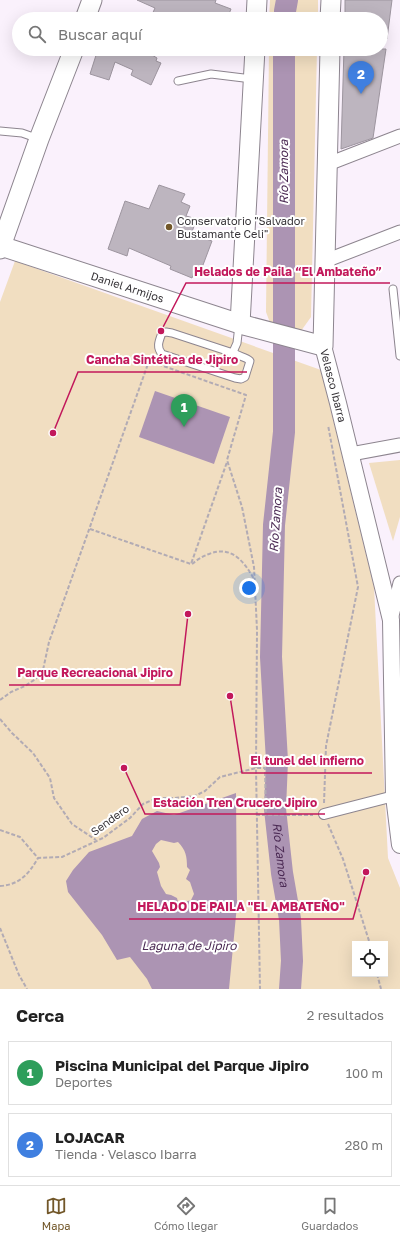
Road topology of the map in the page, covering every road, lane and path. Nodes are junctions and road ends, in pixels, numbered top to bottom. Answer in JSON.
{"nodes":[{"id":1,"x":92,"y":0,"type":"edge"},
{"id":2,"x":257,"y":0,"type":"edge"},
{"id":3,"x":331,"y":0,"type":"edge"},
{"id":4,"x":88,"y":12,"type":"edge"},
{"id":5,"x":256,"y":12,"type":"edge"},
{"id":6,"x":330,"y":12,"type":"edge"},
{"id":7,"x":71,"y":56,"type":"edge"},
{"id":8,"x":255,"y":56,"type":"edge"},
{"id":9,"x":330,"y":56,"type":"edge"},
{"id":10,"x":254,"y":80,"type":"junction"},
{"id":11,"x":178,"y":81,"type":"dead end"},
{"id":12,"x":0,"y":131,"type":"edge"},
{"id":13,"x":400,"y":136,"type":"edge"},
{"id":14,"x":39,"y":139,"type":"junction"},
{"id":15,"x":328,"y":164,"type":"junction"},
{"id":16,"x":400,"y":232,"type":"edge"},
{"id":17,"x":1,"y":248,"type":"edge"},
{"id":18,"x":325,"y":261,"type":"junction"},
{"id":19,"x":393,"y":289,"type":"dead end"},
{"id":20,"x":240,"y":324,"type":"junction"},
{"id":21,"x":324,"y":346,"type":"junction"},
{"id":22,"x":233,"y":352,"type":"junction"},
{"id":23,"x":400,"y":356,"type":"edge"},
{"id":24,"x":327,"y":421,"type":"dead end"},
{"id":25,"x":400,"y":445,"type":"edge"},
{"id":26,"x":351,"y":454,"type":"junction"},
{"id":27,"x":227,"y":460,"type":"junction"},
{"id":28,"x":90,"y":529,"type":"junction"},
{"id":29,"x":191,"y":564,"type":"junction"},
{"id":30,"x":255,"y":580,"type":"junction"},
{"id":31,"x":400,"y":583,"type":"edge"},
{"id":32,"x":391,"y":620,"type":"junction"},
{"id":33,"x":0,"y":700,"type":"edge"},
{"id":34,"x":0,"y":720,"type":"edge"},
{"id":35,"x":256,"y":768,"type":"junction"},
{"id":36,"x":397,"y":796,"type":"edge"},
{"id":37,"x":324,"y":814,"type":"junction"},
{"id":38,"x":256,"y":815,"type":"junction"},
{"id":39,"x":267,"y":815,"type":"junction"},
{"id":40,"x":306,"y":815,"type":"dead end"},
{"id":41,"x":0,"y":830,"type":"edge"},
{"id":42,"x":97,"y":840,"type":"junction"},
{"id":43,"x":400,"y":845,"type":"edge"},
{"id":44,"x":38,"y":858,"type":"junction"},
{"id":45,"x":0,"y":886,"type":"edge"},
{"id":46,"x":0,"y":928,"type":"edge"},
{"id":47,"x":369,"y":941,"type":"edge"},
{"id":48,"x":378,"y":977,"type":"edge"},
{"id":49,"x":27,"y":989,"type":"edge"},
{"id":50,"x":260,"y":989,"type":"edge"},
{"id":51,"x":381,"y":989,"type":"edge"}],
"edges":[{"from":1,"to":4,"type":"main road"},
{"from":2,"to":5,"type":"main road"},
{"from":3,"to":6,"type":"main road"},
{"from":7,"to":14,"type":"main road"},
{"from":8,"to":10,"type":"main road"},
{"from":9,"to":15,"type":"main road","name":"Velasco Ibarra"},
{"from":10,"to":11,"type":"lane"},
{"from":10,"to":20,"type":"main road"},
{"from":12,"to":14,"type":"lane"},
{"from":13,"to":15,"type":"street"},
{"from":14,"to":17,"type":"main road"},
{"from":15,"to":18,"type":"main road","name":"Velasco Ibarra"},
{"from":16,"to":18,"type":"street"},
{"from":17,"to":20,"type":"main road","name":"Daniel Armijos"},
{"from":18,"to":21,"type":"main road","name":"Velasco Ibarra"},
{"from":19,"to":23,"type":"lane"},
{"from":20,"to":21,"type":"main road","name":"Daniel Armijos"},
{"from":20,"to":22,"type":"lane"},
{"from":21,"to":26,"type":"street","name":"Velasco Ibarra"},
{"from":22,"to":22,"type":"lane"},
{"from":24,"to":37,"type":"path"},
{"from":25,"to":26,"type":"street"},
{"from":26,"to":32,"type":"street","name":"Velasco Ibarra"},
{"from":27,"to":28,"type":"path"},
{"from":27,"to":29,"type":"path"},
{"from":27,"to":30,"type":"path"},
{"from":28,"to":29,"type":"path"},
{"from":28,"to":33,"type":"path"},
{"from":29,"to":30,"type":"path"},
{"from":30,"to":35,"type":"path"},
{"from":31,"to":32,"type":"street","name":"Velasco Ibarra"},
{"from":32,"to":36,"type":"street","name":"Velasco Ibarra"},
{"from":34,"to":42,"type":"path"},
{"from":35,"to":38,"type":"path"},
{"from":35,"to":39,"type":"path","name":"Sendero"},
{"from":35,"to":42,"type":"path","name":"Sendero"},
{"from":36,"to":37,"type":"street"},
{"from":36,"to":43,"type":"street","name":"Velasco Ibarra"},
{"from":37,"to":47,"type":"path"},
{"from":38,"to":39,"type":"path"},
{"from":38,"to":50,"type":"path"},
{"from":39,"to":40,"type":"path"},
{"from":41,"to":44,"type":"path"},
{"from":42,"to":44,"type":"path","name":"Sendero"},
{"from":44,"to":45,"type":"path"},
{"from":46,"to":49,"type":"path"},
{"from":48,"to":51,"type":"path"}]}
